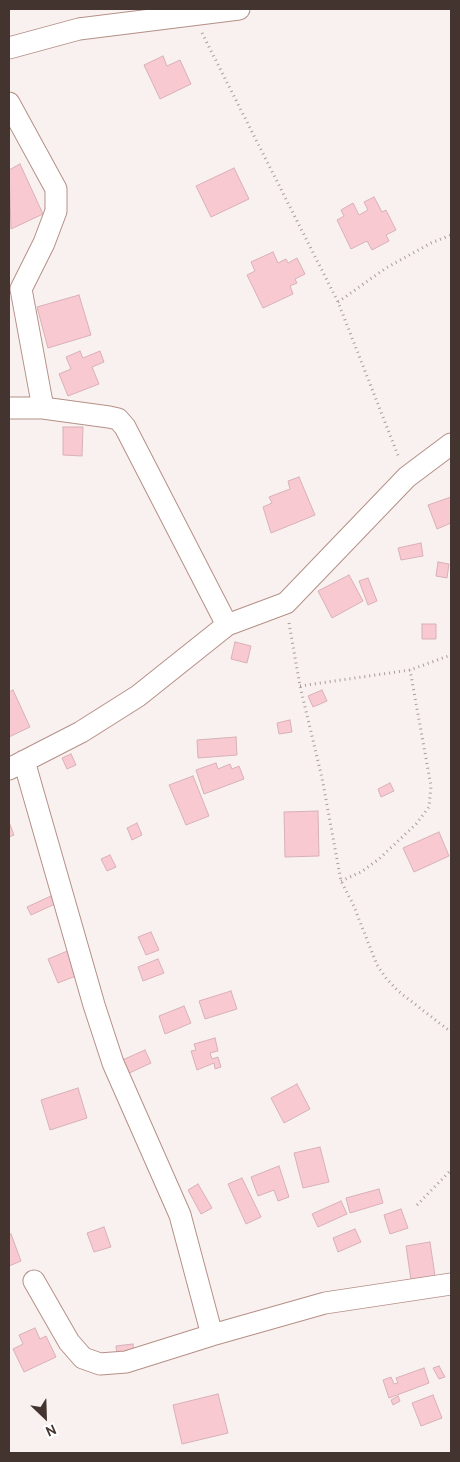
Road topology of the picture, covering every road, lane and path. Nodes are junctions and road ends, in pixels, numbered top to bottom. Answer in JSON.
{"nodes":[{"id":1,"x":239,"y":9,"type":"edge"},
{"id":2,"x":193,"y":15,"type":"junction"},
{"id":3,"x":9,"y":48,"type":"edge"},
{"id":4,"x":9,"y":103,"type":"edge"},
{"id":5,"x":451,"y":235,"type":"edge"},
{"id":6,"x":338,"y":302,"type":"junction"},
{"id":7,"x":9,"y":408,"type":"edge"},
{"id":8,"x":43,"y":408,"type":"junction"},
{"id":9,"x":451,"y":444,"type":"edge"},
{"id":10,"x":407,"y":477,"type":"junction"},
{"id":11,"x":286,"y":603,"type":"junction"},
{"id":12,"x":227,"y":625,"type":"junction"},
{"id":13,"x":451,"y":655,"type":"edge"},
{"id":14,"x":410,"y":670,"type":"junction"},
{"id":15,"x":300,"y":686,"type":"junction"},
{"id":16,"x":16,"y":765,"type":"edge"},
{"id":17,"x":341,"y":881,"type":"junction"},
{"id":18,"x":451,"y":1032,"type":"edge"},
{"id":19,"x":451,"y":1170,"type":"edge"},
{"id":20,"x":417,"y":1205,"type":"dead end"},
{"id":21,"x":34,"y":1281,"type":"dead end"},
{"id":22,"x":451,"y":1284,"type":"edge"},
{"id":23,"x":212,"y":1334,"type":"junction"}],
"edges":[{"from":1,"to":2,"type":"street"},
{"from":2,"to":3,"type":"street"},
{"from":2,"to":6,"type":"path"},
{"from":4,"to":8,"type":"street"},
{"from":5,"to":6,"type":"path"},
{"from":6,"to":10,"type":"path"},
{"from":7,"to":8,"type":"street"},
{"from":8,"to":12,"type":"street"},
{"from":9,"to":10,"type":"street"},
{"from":10,"to":11,"type":"street"},
{"from":11,"to":12,"type":"street"},
{"from":11,"to":15,"type":"path"},
{"from":12,"to":16,"type":"street"},
{"from":13,"to":14,"type":"path"},
{"from":14,"to":15,"type":"path"},
{"from":14,"to":17,"type":"path"},
{"from":15,"to":17,"type":"path"},
{"from":16,"to":23,"type":"street"},
{"from":17,"to":18,"type":"path"},
{"from":19,"to":20,"type":"path"},
{"from":21,"to":23,"type":"street"},
{"from":22,"to":23,"type":"street"}]}
